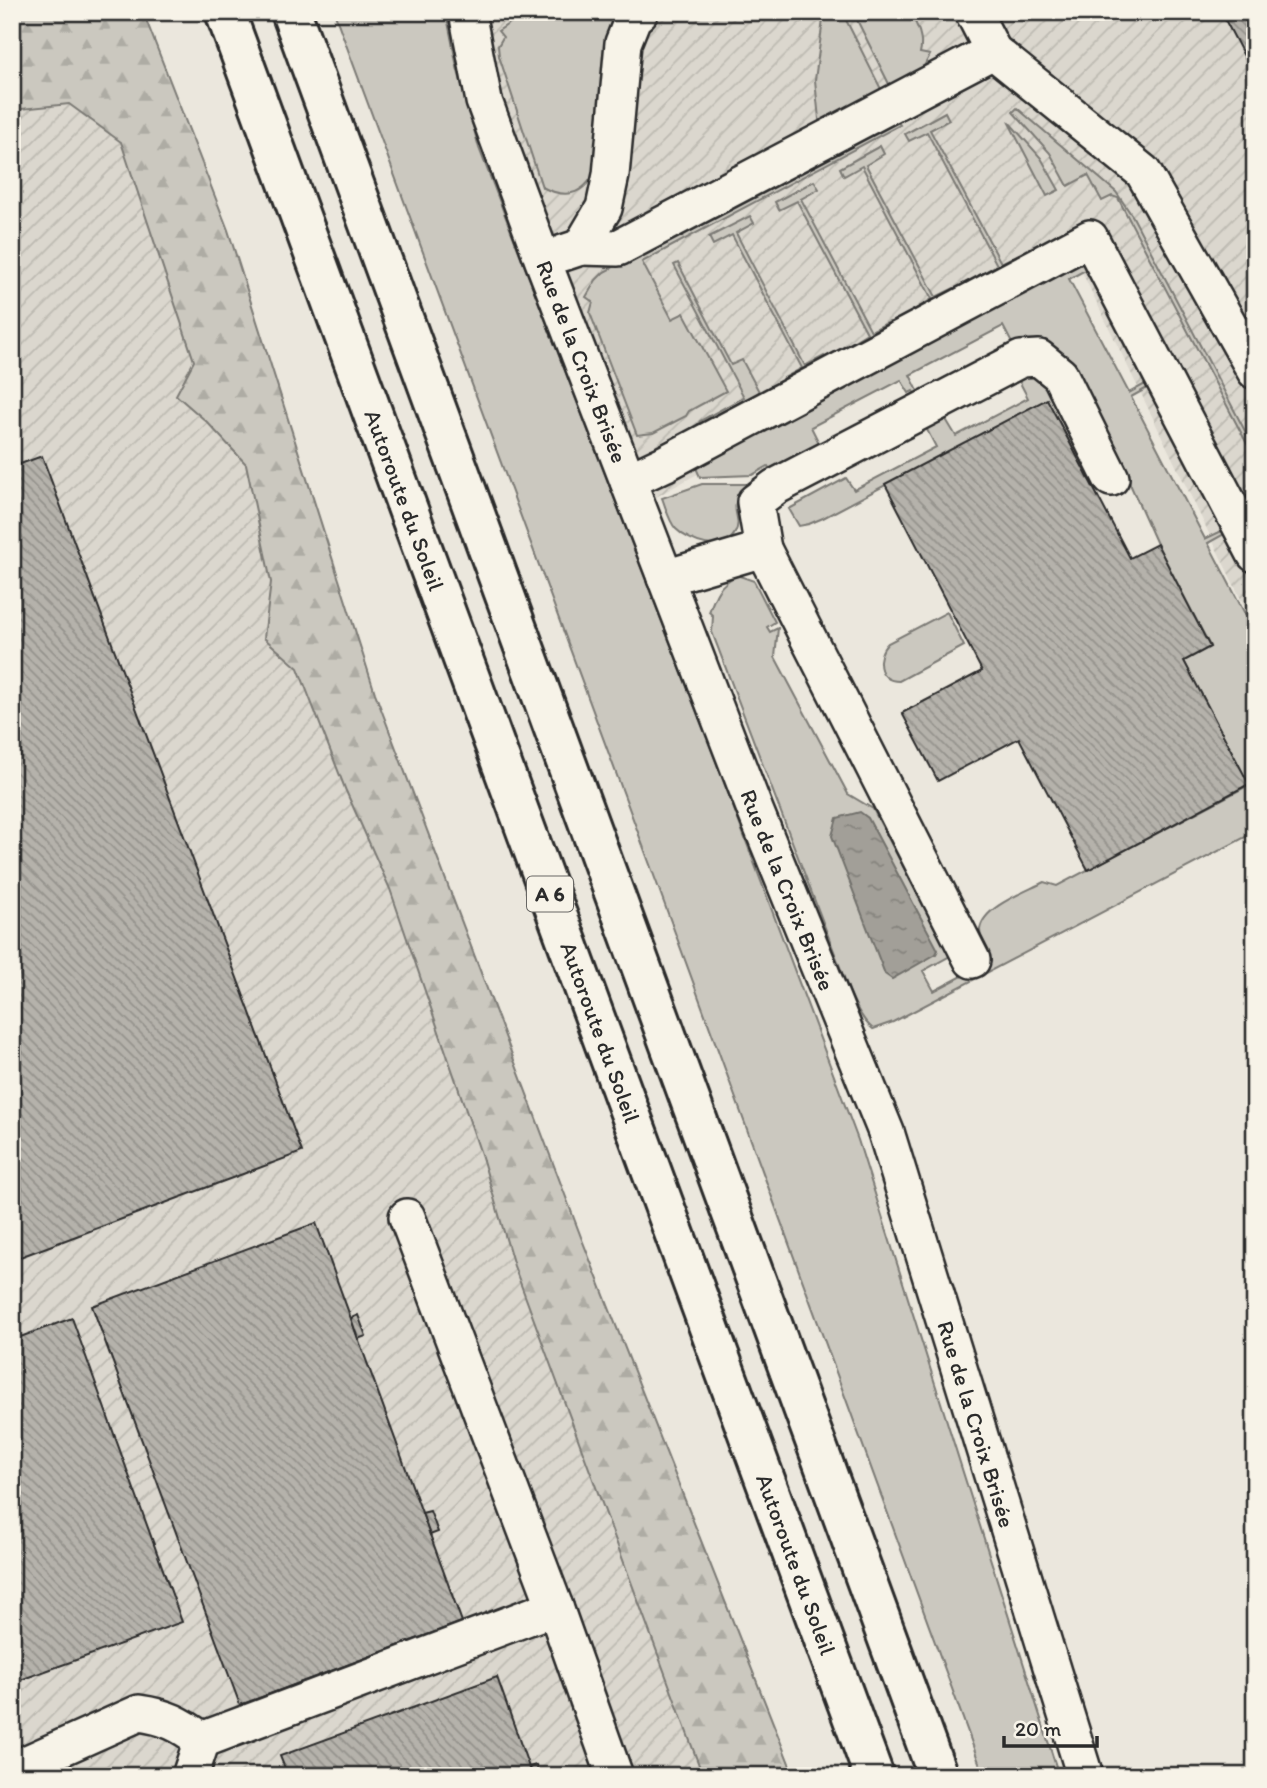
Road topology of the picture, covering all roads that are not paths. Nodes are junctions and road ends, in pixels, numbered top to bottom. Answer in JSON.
{"nodes":[{"id":1,"x":225,"y":12,"type":"edge"},
{"id":2,"x":290,"y":12,"type":"edge"},
{"id":3,"x":467,"y":12,"type":"edge"},
{"id":4,"x":639,"y":12,"type":"edge"},
{"id":5,"x":973,"y":12,"type":"edge"},
{"id":6,"x":993,"y":51,"type":"junction"},
{"id":7,"x":581,"y":247,"type":"junction"},
{"id":8,"x":543,"y":261,"type":"junction"},
{"id":9,"x":1255,"y":370,"type":"edge"},
{"id":10,"x":1111,"y":478,"type":"dead end"},
{"id":11,"x":628,"y":481,"type":"junction"},
{"id":12,"x":763,"y":549,"type":"junction"},
{"id":13,"x":1255,"y":554,"type":"edge"},
{"id":14,"x":665,"y":578,"type":"junction"},
{"id":15,"x":972,"y":960,"type":"dead end"},
{"id":16,"x":407,"y":1217,"type":"dead end"},
{"id":17,"x":555,"y":1607,"type":"junction"},
{"id":18,"x":202,"y":1741,"type":"junction"},
{"id":19,"x":12,"y":1770,"type":"edge"},
{"id":20,"x":190,"y":1776,"type":"edge"},
{"id":21,"x":615,"y":1776,"type":"edge"},
{"id":22,"x":874,"y":1776,"type":"edge"},
{"id":23,"x":938,"y":1776,"type":"edge"},
{"id":24,"x":1085,"y":1776,"type":"edge"}],
"edges":[{"from":1,"to":22,"type":"highway","name":"Autoroute du Soleil","number":"A 6"},
{"from":2,"to":23,"type":"highway","number":"A 6"},
{"from":3,"to":8,"type":"street","name":"Rue de la Croix Brisée"},
{"from":4,"to":7,"type":"street"},
{"from":5,"to":6,"type":"street"},
{"from":6,"to":7,"type":"street"},
{"from":6,"to":9,"type":"street"},
{"from":7,"to":8,"type":"street"},
{"from":8,"to":11,"type":"street","name":"Rue de la Croix Brisée"},
{"from":10,"to":12,"type":"street"},
{"from":11,"to":13,"type":"street"},
{"from":11,"to":14,"type":"street","name":"Rue de la Croix Brisée"},
{"from":12,"to":14,"type":"street"},
{"from":12,"to":15,"type":"street"},
{"from":14,"to":24,"type":"street","name":"Rue de la Croix Brisée"},
{"from":16,"to":17,"type":"street"},
{"from":17,"to":18,"type":"street"},
{"from":17,"to":21,"type":"street"},
{"from":18,"to":19,"type":"street"},
{"from":18,"to":20,"type":"street"}]}
